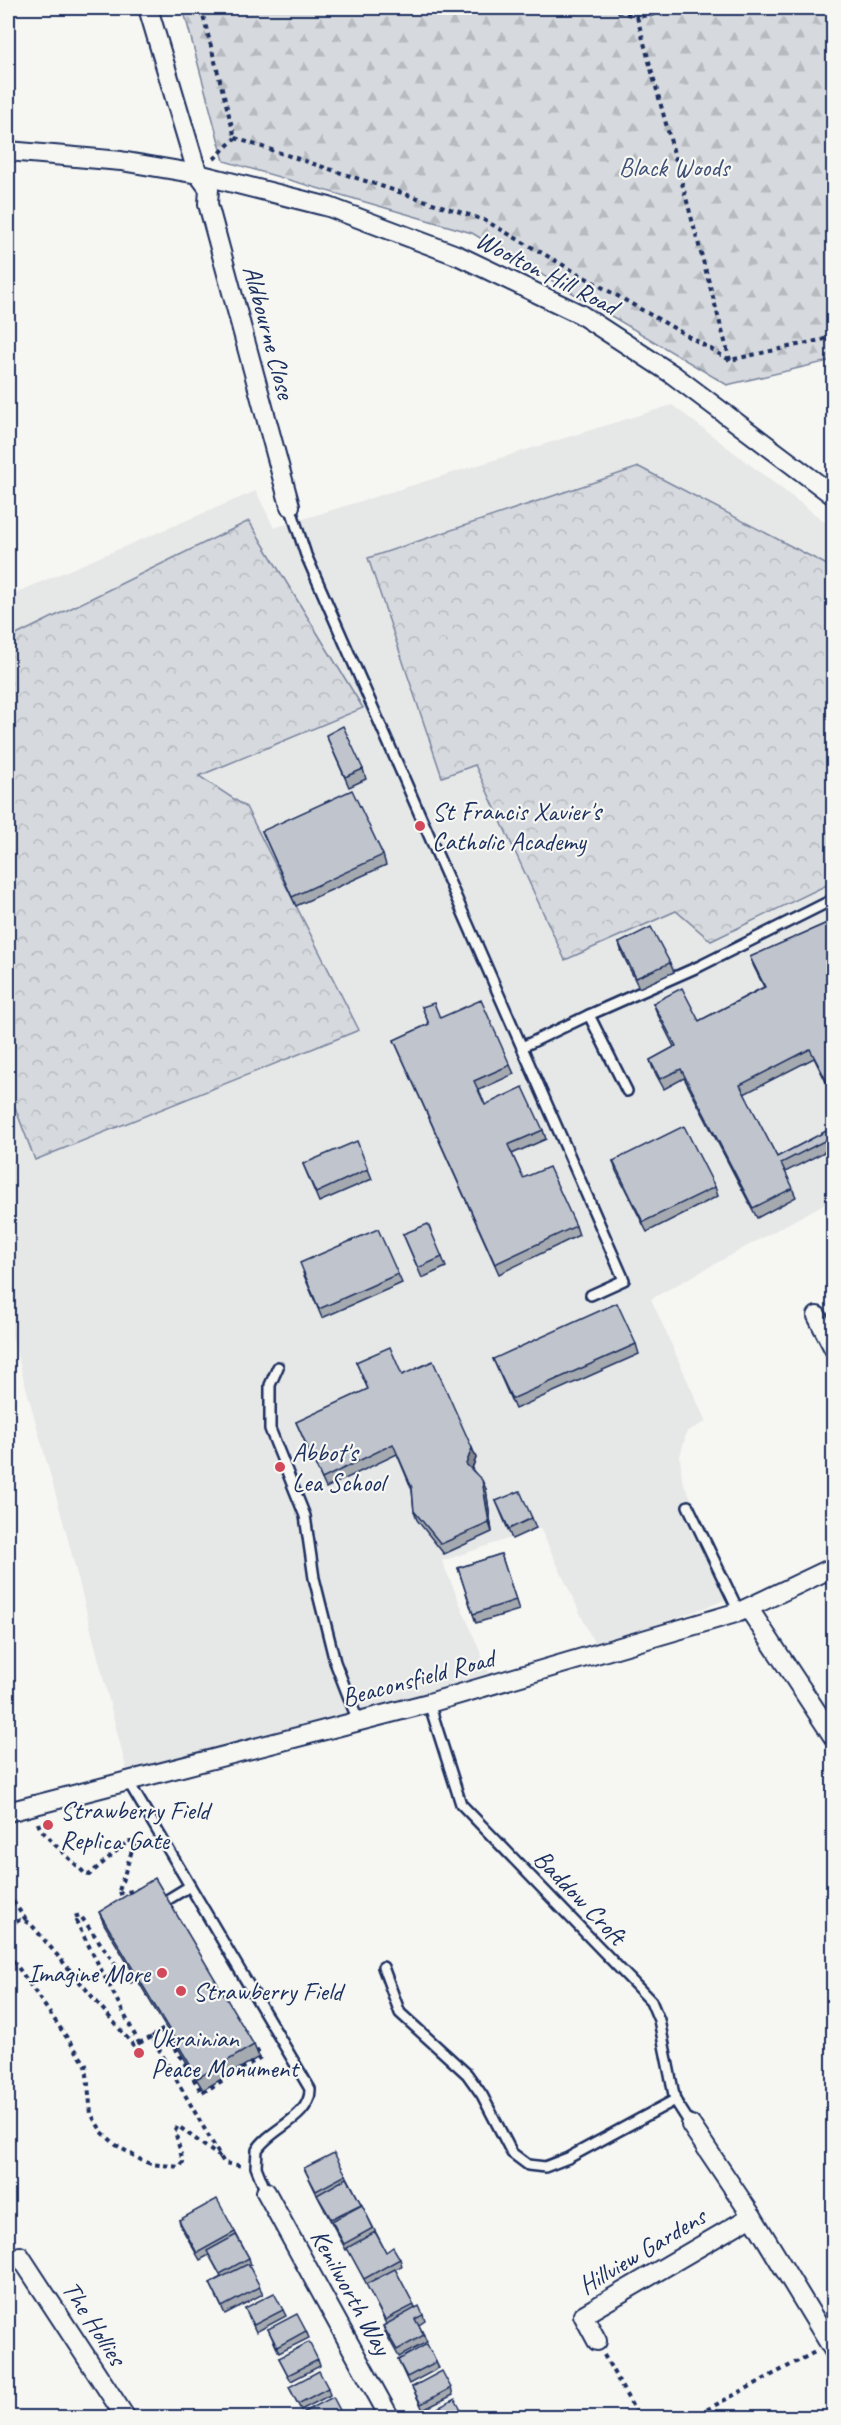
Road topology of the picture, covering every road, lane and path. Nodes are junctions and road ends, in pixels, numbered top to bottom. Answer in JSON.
{"nodes":[{"id":1,"x":148,"y":8,"type":"edge"},
{"id":2,"x":201,"y":8,"type":"edge"},
{"id":3,"x":609,"y":8,"type":"edge"},
{"id":4,"x":634,"y":8,"type":"edge"},
{"id":5,"x":690,"y":8,"type":"edge"},
{"id":6,"x":637,"y":17,"type":"junction"},
{"id":7,"x":235,"y":138,"type":"junction"},
{"id":8,"x":8,"y":151,"type":"edge"},
{"id":9,"x":198,"y":174,"type":"junction"},
{"id":10,"x":834,"y":337,"type":"edge"},
{"id":11,"x":730,"y":360,"type":"junction"},
{"id":12,"x":834,"y":496,"type":"edge"},
{"id":13,"x":290,"y":506,"type":"joint"},
{"id":14,"x":834,"y":900,"type":"edge"},
{"id":15,"x":590,"y":1015,"type":"junction"},
{"id":16,"x":522,"y":1047,"type":"junction"},
{"id":17,"x":627,"y":1091,"type":"dead end"},
{"id":18,"x":591,"y":1295,"type":"dead end"},
{"id":19,"x":818,"y":1316,"type":"dead end"},
{"id":20,"x":834,"y":1349,"type":"edge"},
{"id":21,"x":278,"y":1367,"type":"dead end"},
{"id":22,"x":688,"y":1506,"type":"dead end"},
{"id":23,"x":834,"y":1567,"type":"edge"},
{"id":24,"x":744,"y":1611,"type":"junction"},
{"id":25,"x":429,"y":1703,"type":"junction"},
{"id":26,"x":358,"y":1721,"type":"junction"},
{"id":27,"x":834,"y":1738,"type":"edge"},
{"id":28,"x":128,"y":1781,"type":"junction"},
{"id":29,"x":35,"y":1805,"type":"junction"},
{"id":30,"x":8,"y":1812,"type":"edge"},
{"id":31,"x":190,"y":1886,"type":"junction"},
{"id":32,"x":8,"y":1894,"type":"edge"},
{"id":33,"x":167,"y":1900,"type":"joint"},
{"id":34,"x":26,"y":1921,"type":"junction"},
{"id":35,"x":8,"y":1925,"type":"edge"},
{"id":36,"x":8,"y":1953,"type":"edge"},
{"id":37,"x":383,"y":1967,"type":"dead end"},
{"id":38,"x":133,"y":1980,"type":"edge"},
{"id":39,"x":152,"y":2037,"type":"junction"},
{"id":40,"x":249,"y":2038,"type":"edge"},
{"id":41,"x":139,"y":2043,"type":"junction"},
{"id":42,"x":675,"y":2100,"type":"junction"},
{"id":43,"x":691,"y":2125,"type":"joint"},
{"id":44,"x":221,"y":2158,"type":"junction"},
{"id":45,"x":255,"y":2162,"type":"junction"},
{"id":46,"x":266,"y":2192,"type":"joint"},
{"id":47,"x":752,"y":2216,"type":"junction"},
{"id":48,"x":20,"y":2256,"type":"dead end"},
{"id":49,"x":597,"y":2341,"type":"joint"},
{"id":50,"x":831,"y":2348,"type":"edge"},
{"id":51,"x":126,"y":2418,"type":"edge"},
{"id":52,"x":390,"y":2418,"type":"edge"},
{"id":53,"x":639,"y":2418,"type":"edge"},
{"id":54,"x":691,"y":2418,"type":"edge"}],
"edges":[{"from":1,"to":9,"type":"street","name":"Aldbourne Close"},
{"from":2,"to":7,"type":"path"},
{"from":3,"to":6,"type":"path"},
{"from":4,"to":6,"type":"path"},
{"from":5,"to":6,"type":"path"},
{"from":6,"to":11,"type":"path"},
{"from":7,"to":9,"type":"path"},
{"from":7,"to":11,"type":"path"},
{"from":8,"to":9,"type":"street","name":"Woolton Hill Road"},
{"from":9,"to":12,"type":"street","name":"Woolton Hill Road"},
{"from":9,"to":13,"type":"street","name":"Aldbourne Close"},
{"from":10,"to":11,"type":"path"},
{"from":13,"to":16,"type":"lane"},
{"from":14,"to":15,"type":"lane"},
{"from":15,"to":16,"type":"lane"},
{"from":15,"to":17,"type":"lane"},
{"from":16,"to":18,"type":"lane"},
{"from":19,"to":20,"type":"street"},
{"from":21,"to":26,"type":"lane"},
{"from":22,"to":24,"type":"lane"},
{"from":23,"to":24,"type":"street","name":"Beaconsfield Road"},
{"from":24,"to":25,"type":"street","name":"Beaconsfield Road"},
{"from":24,"to":27,"type":"street"},
{"from":25,"to":26,"type":"street","name":"Beaconsfield Road"},
{"from":25,"to":42,"type":"lane","name":"Baddow Croft"},
{"from":26,"to":28,"type":"street","name":"Beaconsfield Road"},
{"from":28,"to":29,"type":"street","name":"Beaconsfield Road"},
{"from":28,"to":31,"type":"lane"},
{"from":29,"to":30,"type":"street","name":"Beaconsfield Road"},
{"from":29,"to":33,"type":"path"},
{"from":31,"to":33,"type":"lane"},
{"from":31,"to":45,"type":"lane"},
{"from":32,"to":34,"type":"path"},
{"from":34,"to":35,"type":"path"},
{"from":34,"to":41,"type":"path"},
{"from":36,"to":44,"type":"path"},
{"from":37,"to":42,"type":"lane"},
{"from":38,"to":41,"type":"path"},
{"from":39,"to":40,"type":"path"},
{"from":39,"to":41,"type":"path"},
{"from":39,"to":44,"type":"path"},
{"from":42,"to":43,"type":"lane","name":"Baddow Croft"},
{"from":43,"to":47,"type":"street"},
{"from":44,"to":45,"type":"path"},
{"from":45,"to":46,"type":"lane"},
{"from":46,"to":52,"type":"street","name":"Kenilworth Way"},
{"from":47,"to":49,"type":"street","name":"Hillview Gardens"},
{"from":47,"to":50,"type":"street"},
{"from":48,"to":51,"type":"street","name":"The Hollies"},
{"from":49,"to":53,"type":"path"},
{"from":50,"to":54,"type":"path"}]}
